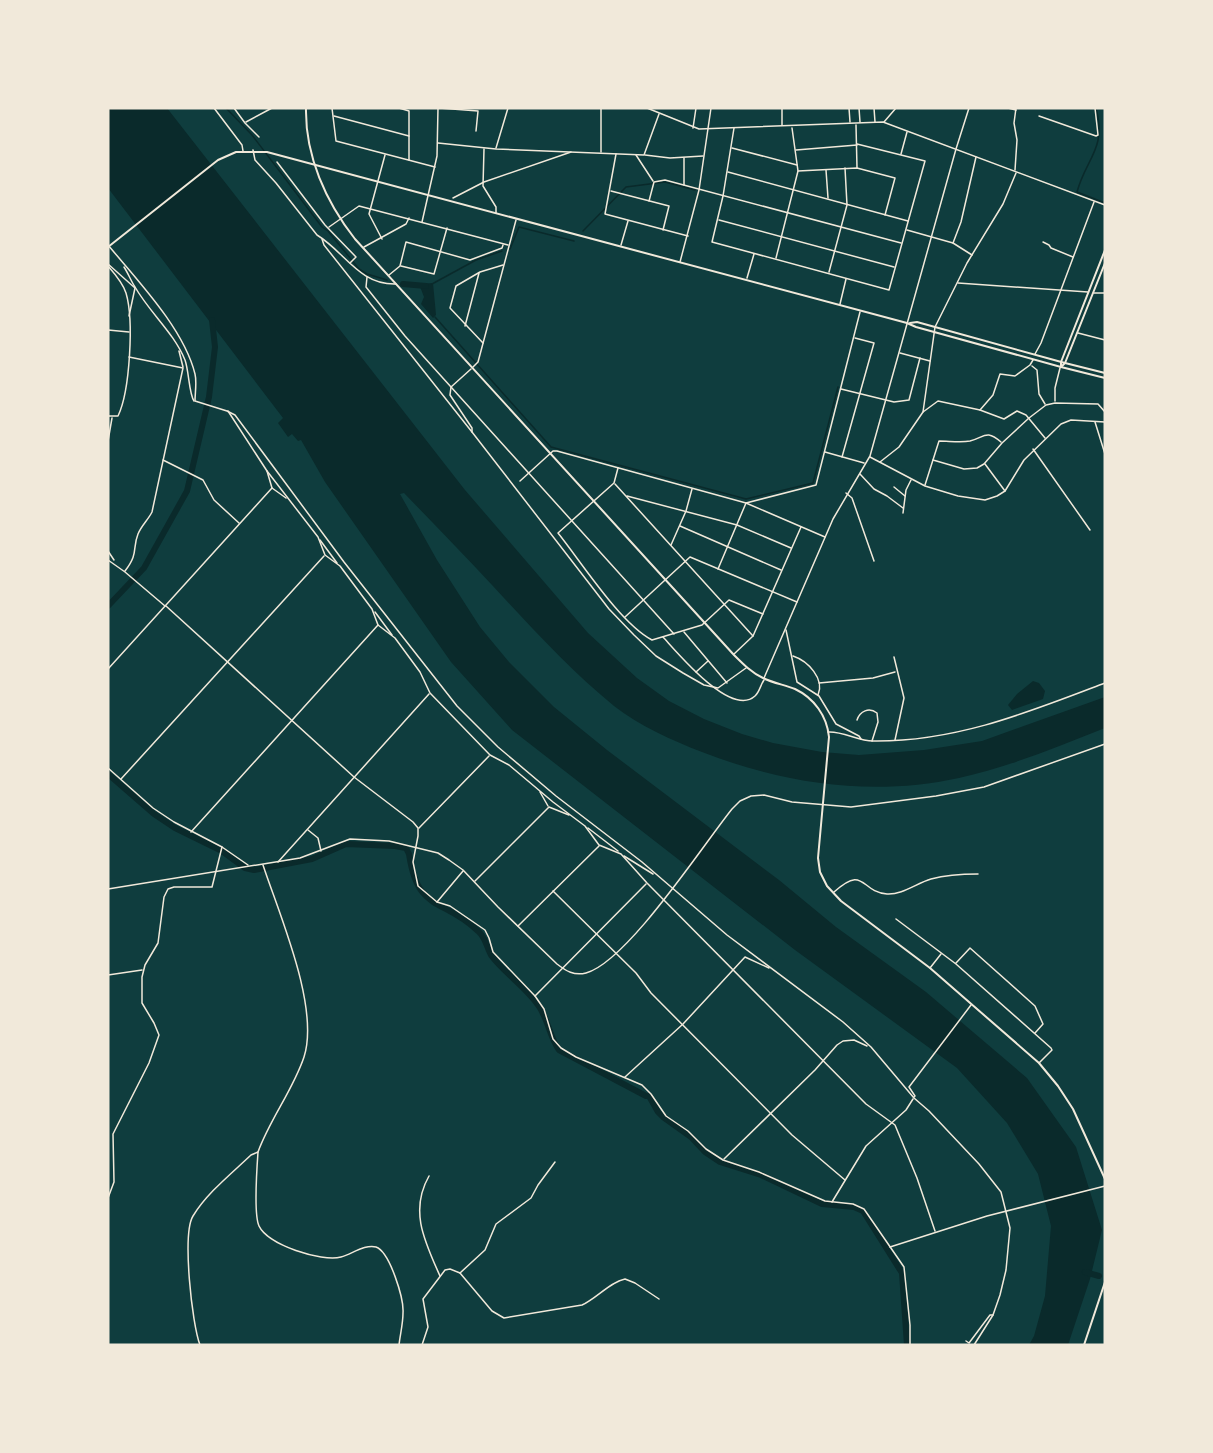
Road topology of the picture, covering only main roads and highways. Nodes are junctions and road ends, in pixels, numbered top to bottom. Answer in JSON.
{"nodes":[{"id":1,"x":306,"y":108,"type":"edge"},
{"id":2,"x":315,"y":165,"type":"junction"},
{"id":3,"x":108,"y":246,"type":"edge"},
{"id":4,"x":1105,"y":250,"type":"edge"},
{"id":5,"x":1105,"y":263,"type":"edge"},
{"id":6,"x":907,"y":323,"type":"junction"},
{"id":7,"x":1061,"y":362,"type":"junction"},
{"id":8,"x":1065,"y":363,"type":"junction"},
{"id":9,"x":1060,"y":367,"type":"junction"},
{"id":10,"x":1105,"y":373,"type":"edge"},
{"id":11,"x":1105,"y":378,"type":"edge"},
{"id":12,"x":1105,"y":1179,"type":"edge"},
{"id":13,"x":1105,"y":1282,"type":"edge"},
{"id":14,"x":1084,"y":1345,"type":"edge"}],
"edges":[{"from":1,"to":2,"type":"main road"},
{"from":2,"to":3,"type":"main road"},
{"from":2,"to":6,"type":"main road"},
{"from":2,"to":12,"type":"main road"},
{"from":4,"to":7,"type":"main road"},
{"from":5,"to":8,"type":"main road"},
{"from":6,"to":7,"type":"main road"},
{"from":6,"to":9,"type":"main road"},
{"from":7,"to":8,"type":"main road"},
{"from":7,"to":9,"type":"main road"},
{"from":8,"to":9,"type":"main road"},
{"from":8,"to":10,"type":"main road"},
{"from":9,"to":11,"type":"main road"},
{"from":13,"to":14,"type":"main road"}]}
